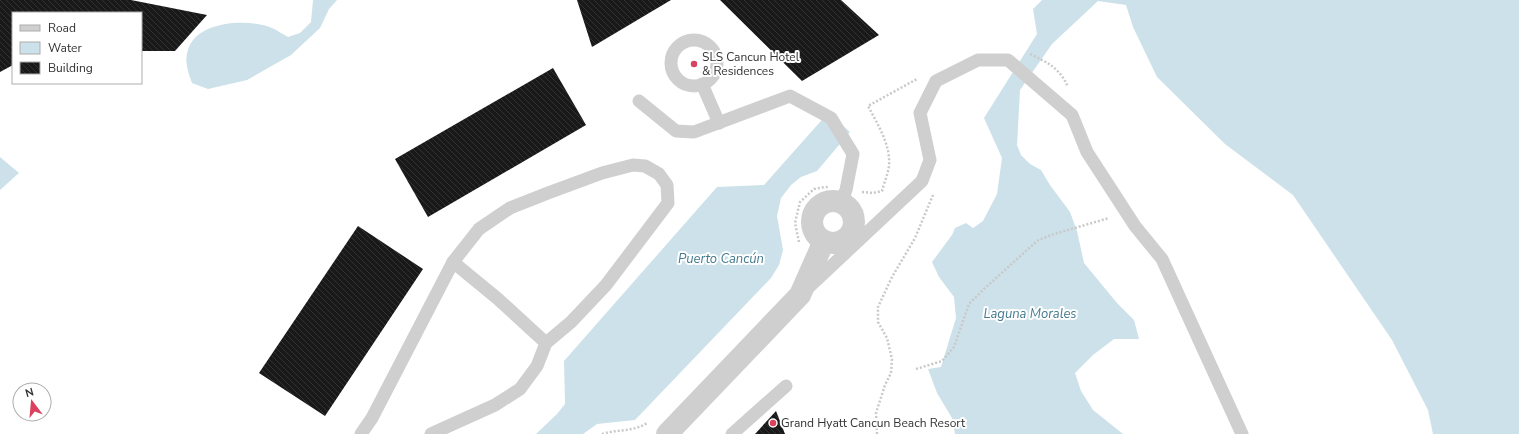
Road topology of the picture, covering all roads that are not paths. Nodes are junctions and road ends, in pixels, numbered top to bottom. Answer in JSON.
{"nodes":[{"id":1,"x":702,"y":84,"type":"dead end"},
{"id":2,"x":639,"y":101,"type":"dead end"},
{"id":3,"x":719,"y":122,"type":"junction"},
{"id":4,"x":840,"y":202,"type":"junction"},
{"id":5,"x":824,"y":241,"type":"junction"},
{"id":6,"x":453,"y":262,"type":"junction"},
{"id":7,"x":800,"y":295,"type":"junction"},
{"id":8,"x":546,"y":343,"type":"junction"},
{"id":9,"x":786,"y":386,"type":"dead end"},
{"id":10,"x":361,"y":434,"type":"edge"},
{"id":11,"x":431,"y":434,"type":"edge"},
{"id":12,"x":667,"y":434,"type":"edge"},
{"id":13,"x":732,"y":434,"type":"edge"},
{"id":14,"x":1242,"y":434,"type":"edge"}],
"edges":[{"from":1,"to":3,"type":"lane"},
{"from":2,"to":3,"type":"lane"},
{"from":3,"to":4,"type":"lane"},
{"from":4,"to":5,"type":"street"},
{"from":4,"to":5,"type":"street"},
{"from":5,"to":7,"type":"street"},
{"from":6,"to":8,"type":"lane"},
{"from":6,"to":8,"type":"lane"},
{"from":6,"to":10,"type":"lane"},
{"from":7,"to":12,"type":"street"},
{"from":7,"to":14,"type":"lane"},
{"from":8,"to":11,"type":"lane"},
{"from":9,"to":13,"type":"lane"}]}
